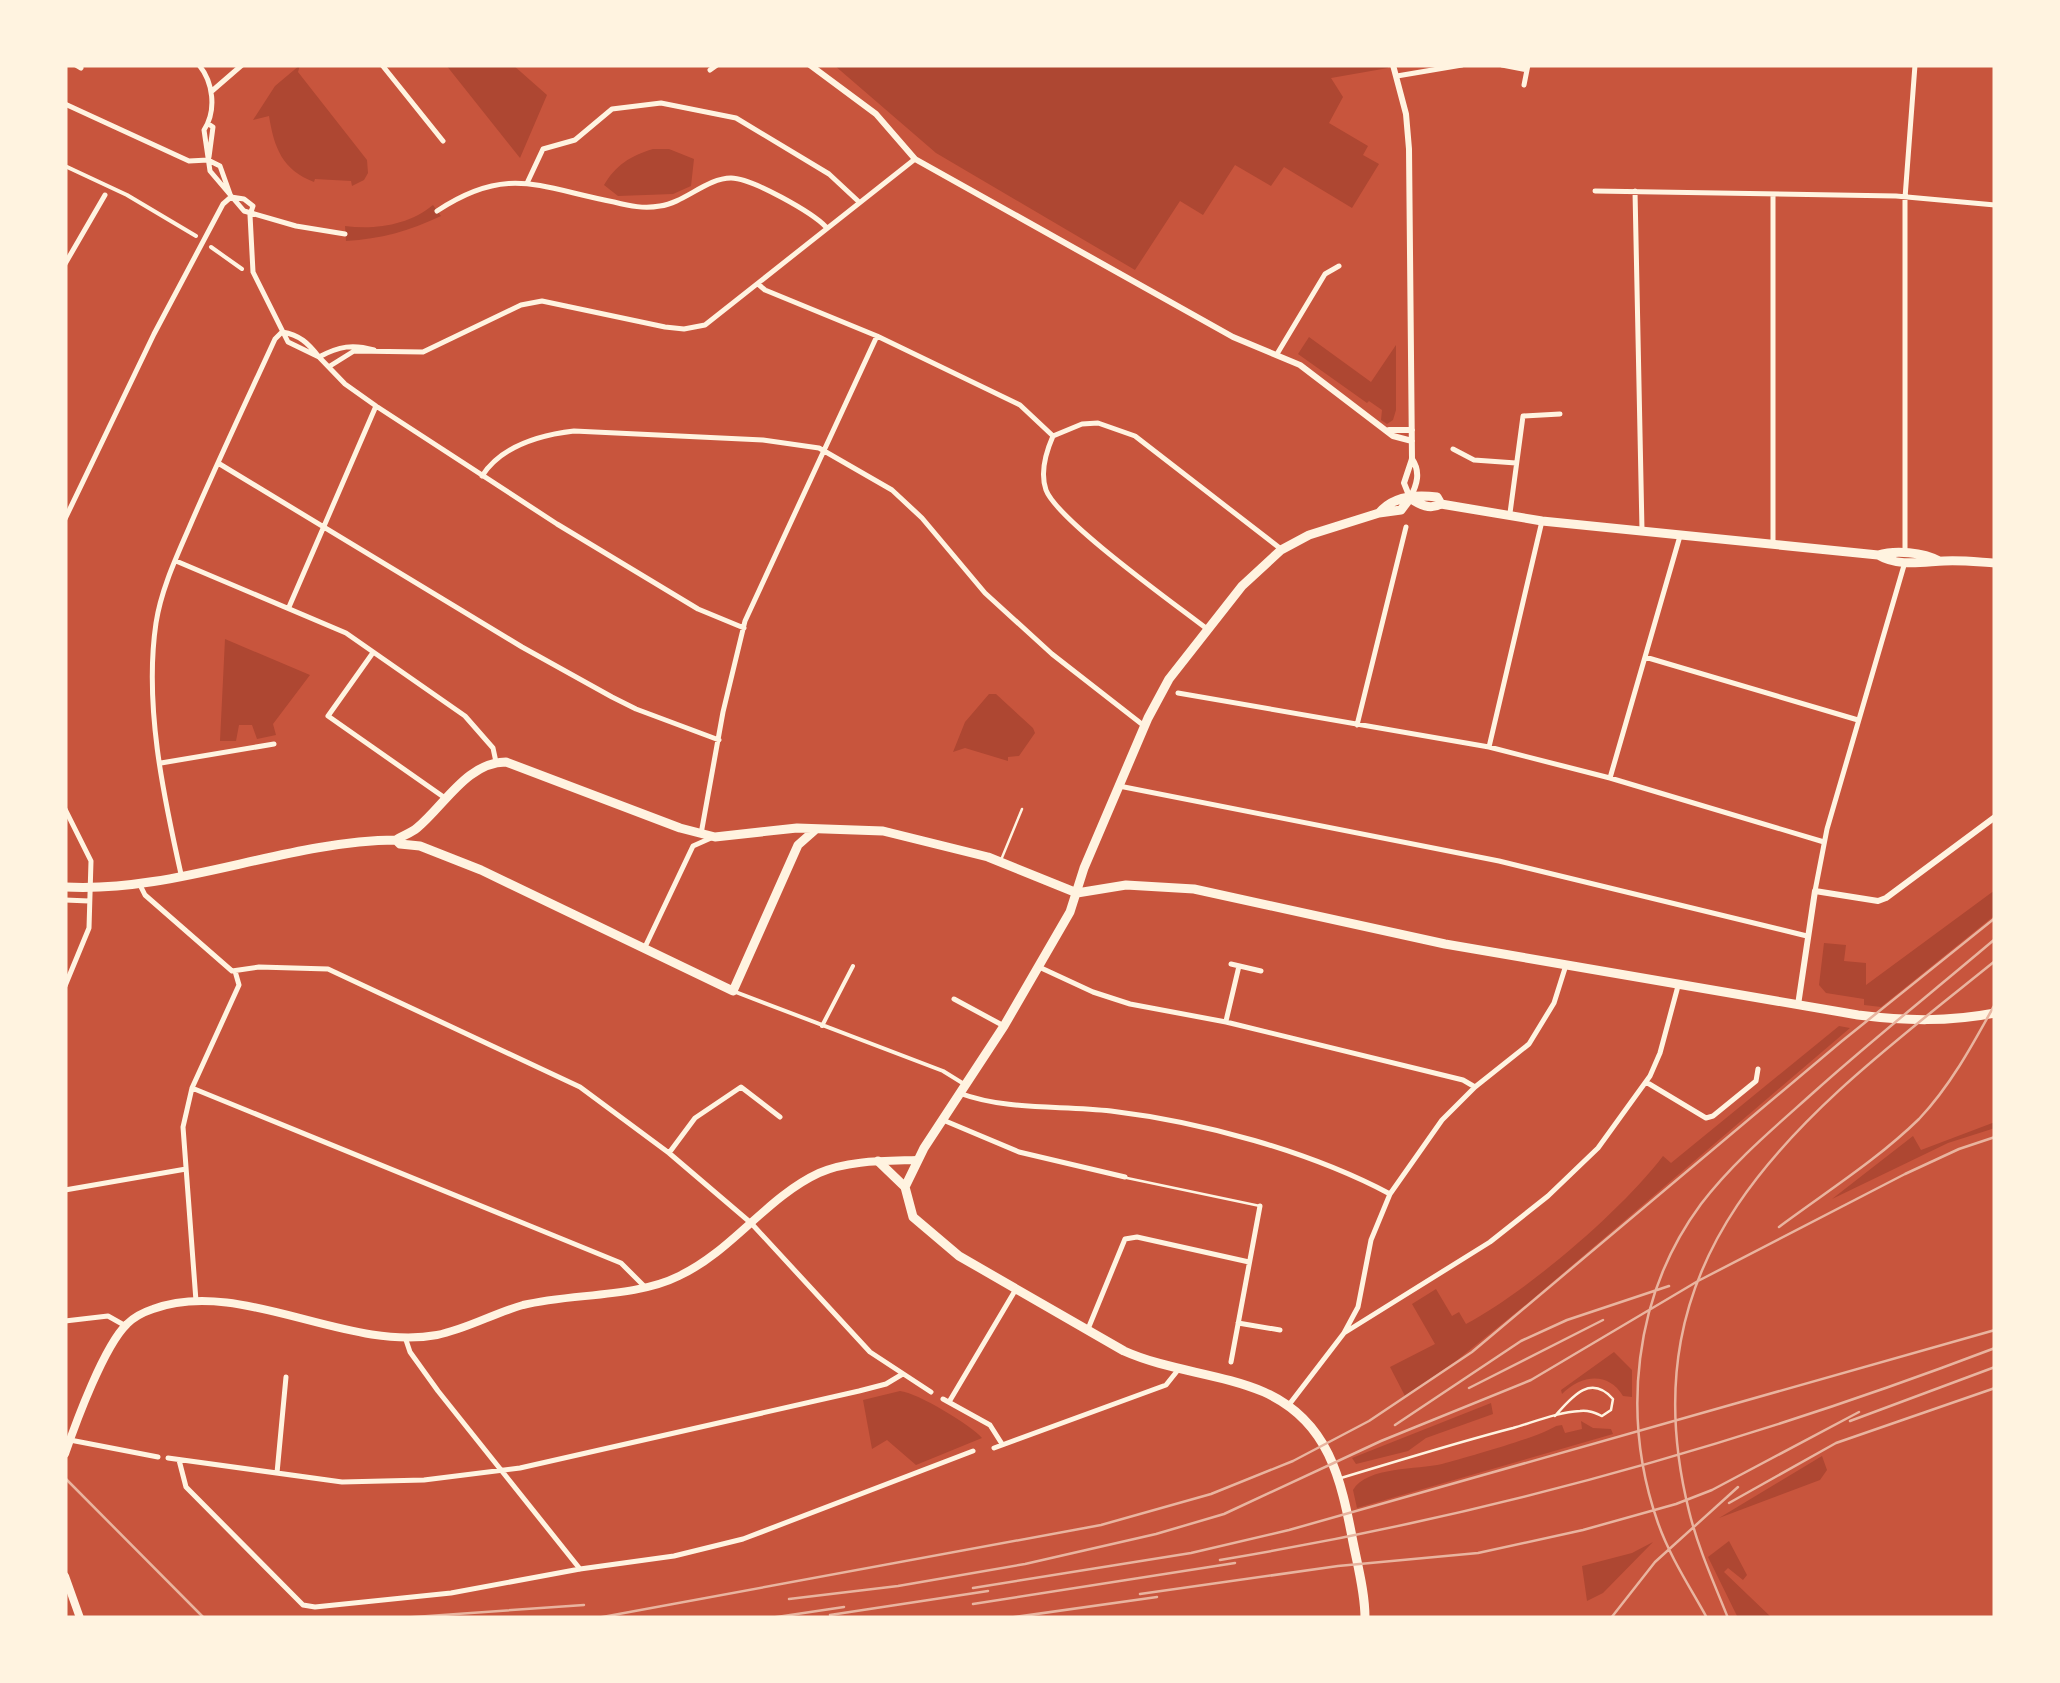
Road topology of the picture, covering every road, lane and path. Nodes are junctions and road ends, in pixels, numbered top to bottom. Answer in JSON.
{"nodes":[{"id":1,"x":199,"y":65,"type":"edge"},
{"id":2,"x":242,"y":65,"type":"edge"},
{"id":3,"x":382,"y":65,"type":"edge"},
{"id":4,"x":717,"y":65,"type":"edge"},
{"id":5,"x":810,"y":65,"type":"edge"},
{"id":6,"x":1393,"y":65,"type":"edge"},
{"id":7,"x":1462,"y":65,"type":"edge"},
{"id":8,"x":1502,"y":65,"type":"edge"},
{"id":9,"x":1915,"y":65,"type":"edge"},
{"id":10,"x":1527,"y":68,"type":"edge"},
{"id":11,"x":710,"y":70,"type":"dead end"},
{"id":12,"x":1398,"y":76,"type":"junction"},
{"id":13,"x":1524,"y":85,"type":"dead end"},
{"id":14,"x":212,"y":91,"type":"junction"},
{"id":15,"x":68,"y":105,"type":"edge"},
{"id":16,"x":443,"y":141,"type":"dead end"},
{"id":17,"x":915,"y":159,"type":"junction"},
{"id":18,"x":208,"y":160,"type":"junction"},
{"id":19,"x":65,"y":166,"type":"edge"},
{"id":20,"x":528,"y":182,"type":"junction"},
{"id":21,"x":1595,"y":191,"type":"dead end"},
{"id":22,"x":1635,"y":191,"type":"junction"},
{"id":23,"x":1773,"y":194,"type":"junction"},
{"id":24,"x":105,"y":195,"type":"dead end"},
{"id":25,"x":231,"y":197,"type":"junction"},
{"id":26,"x":1906,"y":198,"type":"junction"},
{"id":27,"x":859,"y":202,"type":"junction"},
{"id":28,"x":1995,"y":205,"type":"edge"},
{"id":29,"x":437,"y":211,"type":"dead end"},
{"id":30,"x":250,"y":215,"type":"junction"},
{"id":31,"x":826,"y":227,"type":"junction"},
{"id":32,"x":345,"y":234,"type":"dead end"},
{"id":33,"x":196,"y":236,"type":"dead end"},
{"id":34,"x":211,"y":247,"type":"dead end"},
{"id":35,"x":65,"y":264,"type":"edge"},
{"id":36,"x":1339,"y":266,"type":"dead end"},
{"id":37,"x":242,"y":270,"type":"dead end"},
{"id":38,"x":758,"y":284,"type":"junction"},
{"id":39,"x":282,"y":332,"type":"junction"},
{"id":40,"x":877,"y":336,"type":"junction"},
{"id":41,"x":377,"y":350,"type":"junction"},
{"id":42,"x":1277,"y":354,"type":"junction"},
{"id":43,"x":319,"y":357,"type":"junction"},
{"id":44,"x":330,"y":366,"type":"junction"},
{"id":45,"x":376,"y":406,"type":"junction"},
{"id":46,"x":1560,"y":414,"type":"dead end"},
{"id":47,"x":1386,"y":430,"type":"junction"},
{"id":48,"x":1412,"y":430,"type":"junction"},
{"id":49,"x":1053,"y":436,"type":"junction"},
{"id":50,"x":1412,"y":440,"type":"junction"},
{"id":51,"x":1453,"y":449,"type":"dead end"},
{"id":52,"x":823,"y":450,"type":"junction"},
{"id":53,"x":218,"y":463,"type":"junction"},
{"id":54,"x":1516,"y":463,"type":"junction"},
{"id":55,"x":482,"y":476,"type":"junction"},
{"id":56,"x":1410,"y":498,"type":"junction"},
{"id":57,"x":1378,"y":513,"type":"junction"},
{"id":58,"x":1509,"y":516,"type":"junction"},
{"id":59,"x":65,"y":520,"type":"edge"},
{"id":60,"x":1542,"y":521,"type":"junction"},
{"id":61,"x":324,"y":525,"type":"junction"},
{"id":62,"x":1406,"y":527,"type":"dead end"},
{"id":63,"x":1642,"y":530,"type":"junction"},
{"id":64,"x":1680,"y":534,"type":"junction"},
{"id":65,"x":1773,"y":545,"type":"junction"},
{"id":66,"x":1281,"y":550,"type":"junction"},
{"id":67,"x":1905,"y":558,"type":"junction"},
{"id":68,"x":175,"y":561,"type":"junction"},
{"id":69,"x":1995,"y":563,"type":"edge"},
{"id":70,"x":288,"y":607,"type":"junction"},
{"id":71,"x":744,"y":628,"type":"junction"},
{"id":72,"x":1207,"y":629,"type":"junction"},
{"id":73,"x":372,"y":654,"type":"junction"},
{"id":74,"x":1645,"y":657,"type":"junction"},
{"id":75,"x":1162,"y":689,"type":"junction"},
{"id":76,"x":1178,"y":693,"type":"joint"},
{"id":77,"x":1859,"y":720,"type":"junction"},
{"id":78,"x":1357,"y":724,"type":"junction"},
{"id":79,"x":1145,"y":726,"type":"junction"},
{"id":80,"x":718,"y":740,"type":"junction"},
{"id":81,"x":274,"y":744,"type":"dead end"},
{"id":82,"x":1488,"y":747,"type":"junction"},
{"id":83,"x":496,"y":762,"type":"junction"},
{"id":84,"x":161,"y":763,"type":"junction"},
{"id":85,"x":1610,"y":778,"type":"junction"},
{"id":86,"x":1119,"y":786,"type":"junction"},
{"id":87,"x":445,"y":798,"type":"junction"},
{"id":88,"x":65,"y":809,"type":"edge"},
{"id":89,"x":1022,"y":809,"type":"dead end"},
{"id":90,"x":1995,"y":817,"type":"edge"},
{"id":91,"x":416,"y":830,"type":"junction"},
{"id":92,"x":792,"y":830,"type":"junction"},
{"id":93,"x":815,"y":830,"type":"junction"},
{"id":94,"x":701,"y":834,"type":"junction"},
{"id":95,"x":715,"y":837,"type":"junction"},
{"id":96,"x":396,"y":840,"type":"junction"},
{"id":97,"x":1824,"y":842,"type":"junction"},
{"id":98,"x":798,"y":845,"type":"junction"},
{"id":99,"x":420,"y":846,"type":"junction"},
{"id":100,"x":1000,"y":862,"type":"junction"},
{"id":101,"x":181,"y":875,"type":"junction"},
{"id":102,"x":139,"y":883,"type":"junction"},
{"id":103,"x":65,"y":887,"type":"edge"},
{"id":104,"x":90,"y":888,"type":"junction"},
{"id":105,"x":1815,"y":890,"type":"junction"},
{"id":106,"x":1076,"y":892,"type":"junction"},
{"id":107,"x":65,"y":900,"type":"edge"},
{"id":108,"x":89,"y":901,"type":"junction"},
{"id":109,"x":1807,"y":936,"type":"junction"},
{"id":110,"x":645,"y":947,"type":"junction"},
{"id":111,"x":1230,"y":964,"type":"dead end"},
{"id":112,"x":853,"y":966,"type":"dead end"},
{"id":113,"x":1240,"y":966,"type":"junction"},
{"id":114,"x":1566,"y":966,"type":"junction"},
{"id":115,"x":1039,"y":967,"type":"junction"},
{"id":116,"x":1261,"y":971,"type":"dead end"},
{"id":117,"x":235,"y":972,"type":"junction"},
{"id":118,"x":65,"y":986,"type":"edge"},
{"id":119,"x":1678,"y":986,"type":"junction"},
{"id":120,"x":733,"y":992,"type":"junction"},
{"id":121,"x":954,"y":998,"type":"dead end"},
{"id":122,"x":1798,"y":1005,"type":"junction"},
{"id":123,"x":1995,"y":1013,"type":"edge"},
{"id":124,"x":1226,"y":1022,"type":"junction"},
{"id":125,"x":822,"y":1026,"type":"junction"},
{"id":126,"x":1004,"y":1026,"type":"junction"},
{"id":127,"x":1758,"y":1069,"type":"dead end"},
{"id":128,"x":1646,"y":1082,"type":"junction"},
{"id":129,"x":192,"y":1088,"type":"junction"},
{"id":130,"x":961,"y":1088,"type":"junction"},
{"id":131,"x":1475,"y":1088,"type":"junction"},
{"id":132,"x":780,"y":1117,"type":"dead end"},
{"id":133,"x":941,"y":1120,"type":"junction"},
{"id":134,"x":669,"y":1153,"type":"junction"},
{"id":135,"x":917,"y":1160,"type":"junction"},
{"id":136,"x":878,"y":1161,"type":"junction"},
{"id":137,"x":186,"y":1169,"type":"junction"},
{"id":138,"x":1126,"y":1178,"type":"joint"},
{"id":139,"x":905,"y":1187,"type":"junction"},
{"id":140,"x":65,"y":1190,"type":"edge"},
{"id":141,"x":1390,"y":1194,"type":"junction"},
{"id":142,"x":1260,"y":1206,"type":"joint"},
{"id":143,"x":751,"y":1223,"type":"junction"},
{"id":144,"x":1248,"y":1262,"type":"junction"},
{"id":145,"x":644,"y":1286,"type":"junction"},
{"id":146,"x":1017,"y":1288,"type":"junction"},
{"id":147,"x":196,"y":1300,"type":"junction"},
{"id":148,"x":65,"y":1321,"type":"edge"},
{"id":149,"x":1238,"y":1322,"type":"junction"},
{"id":150,"x":125,"y":1326,"type":"junction"},
{"id":151,"x":1088,"y":1329,"type":"junction"},
{"id":152,"x":1280,"y":1330,"type":"dead end"},
{"id":153,"x":1344,"y":1333,"type":"junction"},
{"id":154,"x":405,"y":1337,"type":"junction"},
{"id":155,"x":1230,"y":1362,"type":"dead end"},
{"id":156,"x":1178,"y":1370,"type":"junction"},
{"id":157,"x":901,"y":1375,"type":"junction"},
{"id":158,"x":286,"y":1377,"type":"dead end"},
{"id":159,"x":931,"y":1392,"type":"joint"},
{"id":160,"x":946,"y":1400,"type":"junction"},
{"id":161,"x":1288,"y":1406,"type":"junction"},
{"id":162,"x":1555,"y":1416,"type":"junction"},
{"id":163,"x":70,"y":1440,"type":"junction"},
{"id":164,"x":1002,"y":1444,"type":"junction"},
{"id":165,"x":994,"y":1448,"type":"dead end"},
{"id":166,"x":974,"y":1451,"type":"dead end"},
{"id":167,"x":65,"y":1454,"type":"edge"},
{"id":168,"x":158,"y":1457,"type":"joint"},
{"id":169,"x":168,"y":1458,"type":"joint"},
{"id":170,"x":179,"y":1460,"type":"junction"},
{"id":171,"x":504,"y":1472,"type":"junction"},
{"id":172,"x":277,"y":1474,"type":"junction"},
{"id":173,"x":1340,"y":1478,"type":"junction"},
{"id":174,"x":580,"y":1569,"type":"junction"},
{"id":175,"x":65,"y":1576,"type":"edge"},
{"id":176,"x":1365,"y":1615,"type":"edge"},
{"id":177,"x":80,"y":1618,"type":"edge"}],
"edges":[{"from":1,"to":14,"type":"street"},
{"from":2,"to":14,"type":"street"},
{"from":3,"to":16,"type":"street"},
{"from":4,"to":11,"type":"street"},
{"from":5,"to":17,"type":"street"},
{"from":6,"to":12,"type":"street"},
{"from":7,"to":12,"type":"street"},
{"from":8,"to":10,"type":"street"},
{"from":9,"to":26,"type":"street"},
{"from":10,"to":13,"type":"street"},
{"from":12,"to":48,"type":"street"},
{"from":14,"to":18,"type":"street"},
{"from":15,"to":18,"type":"street"},
{"from":17,"to":27,"type":"street"},
{"from":17,"to":42,"type":"street"},
{"from":18,"to":25,"type":"street"},
{"from":19,"to":33,"type":"street"},
{"from":20,"to":27,"type":"street"},
{"from":20,"to":29,"type":"street"},
{"from":20,"to":31,"type":"street"},
{"from":21,"to":22,"type":"street"},
{"from":22,"to":23,"type":"street"},
{"from":22,"to":63,"type":"street"},
{"from":23,"to":26,"type":"street"},
{"from":23,"to":65,"type":"street"},
{"from":24,"to":35,"type":"street"},
{"from":25,"to":30,"type":"street"},
{"from":25,"to":59,"type":"street"},
{"from":26,"to":28,"type":"street"},
{"from":26,"to":67,"type":"street"},
{"from":27,"to":31,"type":"street"},
{"from":30,"to":32,"type":"street"},
{"from":30,"to":39,"type":"street"},
{"from":31,"to":38,"type":"street"},
{"from":34,"to":37,"type":"street"},
{"from":36,"to":42,"type":"street"},
{"from":38,"to":40,"type":"street"},
{"from":38,"to":41,"type":"street"},
{"from":39,"to":43,"type":"street"},
{"from":39,"to":53,"type":"street"},
{"from":40,"to":49,"type":"street"},
{"from":40,"to":52,"type":"street"},
{"from":41,"to":43,"type":"street"},
{"from":41,"to":44,"type":"street"},
{"from":42,"to":47,"type":"street"},
{"from":43,"to":44,"type":"street"},
{"from":44,"to":45,"type":"street"},
{"from":45,"to":55,"type":"street"},
{"from":45,"to":61,"type":"street"},
{"from":46,"to":54,"type":"street"},
{"from":47,"to":48,"type":"street"},
{"from":47,"to":50,"type":"street"},
{"from":48,"to":50,"type":"street"},
{"from":49,"to":66,"type":"street"},
{"from":49,"to":72,"type":"street"},
{"from":50,"to":56,"type":"street"},
{"from":51,"to":54,"type":"street"},
{"from":52,"to":55,"type":"street"},
{"from":52,"to":71,"type":"street"},
{"from":52,"to":79,"type":"street"},
{"from":53,"to":61,"type":"street"},
{"from":53,"to":68,"type":"street"},
{"from":54,"to":58,"type":"street"},
{"from":55,"to":71,"type":"street"},
{"from":56,"to":57,"type":"main road"},
{"from":56,"to":57,"type":"main road"},
{"from":56,"to":58,"type":"main road"},
{"from":57,"to":66,"type":"main road"},
{"from":58,"to":60,"type":"main road"},
{"from":60,"to":63,"type":"main road"},
{"from":60,"to":82,"type":"street"},
{"from":61,"to":70,"type":"street"},
{"from":61,"to":80,"type":"street"},
{"from":62,"to":78,"type":"street"},
{"from":63,"to":64,"type":"main road"},
{"from":64,"to":65,"type":"main road"},
{"from":64,"to":74,"type":"street"},
{"from":65,"to":67,"type":"main road"},
{"from":66,"to":72,"type":"main road"},
{"from":67,"to":69,"type":"main road"},
{"from":67,"to":77,"type":"street"},
{"from":68,"to":70,"type":"street"},
{"from":68,"to":84,"type":"street"},
{"from":70,"to":73,"type":"street"},
{"from":71,"to":80,"type":"street"},
{"from":72,"to":75,"type":"main road"},
{"from":73,"to":83,"type":"street"},
{"from":73,"to":87,"type":"street"},
{"from":74,"to":77,"type":"street"},
{"from":74,"to":85,"type":"street"},
{"from":75,"to":76,"type":"lane"},
{"from":75,"to":79,"type":"main road"},
{"from":76,"to":78,"type":"street"},
{"from":77,"to":97,"type":"street"},
{"from":78,"to":82,"type":"street"},
{"from":79,"to":86,"type":"main road"},
{"from":80,"to":94,"type":"street"},
{"from":81,"to":84,"type":"street"},
{"from":82,"to":85,"type":"street"},
{"from":83,"to":87,"type":"main road"},
{"from":83,"to":94,"type":"main road"},
{"from":84,"to":101,"type":"street"},
{"from":85,"to":97,"type":"street"},
{"from":86,"to":106,"type":"main road"},
{"from":86,"to":109,"type":"street"},
{"from":87,"to":91,"type":"main road"},
{"from":88,"to":104,"type":"street"},
{"from":89,"to":100,"type":"lane"},
{"from":90,"to":105,"type":"street"},
{"from":91,"to":96,"type":"main road"},
{"from":91,"to":99,"type":"main road"},
{"from":92,"to":93,"type":"main road"},
{"from":92,"to":95,"type":"main road"},
{"from":92,"to":98,"type":"main road"},
{"from":93,"to":98,"type":"main road"},
{"from":93,"to":100,"type":"main road"},
{"from":94,"to":95,"type":"main road"},
{"from":95,"to":110,"type":"street"},
{"from":96,"to":99,"type":"main road"},
{"from":96,"to":101,"type":"main road"},
{"from":97,"to":105,"type":"street"},
{"from":98,"to":120,"type":"main road"},
{"from":99,"to":110,"type":"main road"},
{"from":100,"to":106,"type":"main road"},
{"from":101,"to":102,"type":"main road"},
{"from":102,"to":104,"type":"main road"},
{"from":102,"to":117,"type":"street"},
{"from":103,"to":104,"type":"main road"},
{"from":104,"to":108,"type":"street"},
{"from":105,"to":109,"type":"street"},
{"from":106,"to":114,"type":"main road"},
{"from":106,"to":115,"type":"main road"},
{"from":107,"to":108,"type":"street"},
{"from":108,"to":118,"type":"street"},
{"from":109,"to":122,"type":"street"},
{"from":110,"to":120,"type":"main road"},
{"from":111,"to":113,"type":"street"},
{"from":112,"to":125,"type":"street"},
{"from":113,"to":116,"type":"street"},
{"from":113,"to":124,"type":"street"},
{"from":114,"to":119,"type":"main road"},
{"from":114,"to":131,"type":"street"},
{"from":115,"to":124,"type":"street"},
{"from":115,"to":126,"type":"main road"},
{"from":117,"to":129,"type":"street"},
{"from":117,"to":134,"type":"street"},
{"from":119,"to":122,"type":"main road"},
{"from":119,"to":128,"type":"street"},
{"from":120,"to":125,"type":"street"},
{"from":121,"to":126,"type":"street"},
{"from":122,"to":123,"type":"main road"},
{"from":124,"to":131,"type":"street"},
{"from":125,"to":130,"type":"street"},
{"from":126,"to":130,"type":"main road"},
{"from":127,"to":128,"type":"street"},
{"from":128,"to":153,"type":"street"},
{"from":129,"to":137,"type":"street"},
{"from":129,"to":145,"type":"street"},
{"from":130,"to":133,"type":"main road"},
{"from":130,"to":141,"type":"street"},
{"from":131,"to":141,"type":"street"},
{"from":132,"to":134,"type":"street"},
{"from":133,"to":135,"type":"main road"},
{"from":133,"to":138,"type":"street"},
{"from":134,"to":143,"type":"street"},
{"from":135,"to":136,"type":"main road"},
{"from":135,"to":139,"type":"main road"},
{"from":136,"to":139,"type":"main road"},
{"from":136,"to":143,"type":"main road"},
{"from":137,"to":140,"type":"street"},
{"from":137,"to":147,"type":"street"},
{"from":138,"to":142,"type":"lane"},
{"from":139,"to":146,"type":"main road"},
{"from":141,"to":153,"type":"street"},
{"from":142,"to":144,"type":"street"},
{"from":143,"to":145,"type":"main road"},
{"from":143,"to":157,"type":"street"},
{"from":144,"to":149,"type":"street"},
{"from":144,"to":151,"type":"street"},
{"from":145,"to":154,"type":"main road"},
{"from":146,"to":151,"type":"main road"},
{"from":146,"to":160,"type":"street"},
{"from":147,"to":150,"type":"main road"},
{"from":147,"to":154,"type":"main road"},
{"from":148,"to":150,"type":"street"},
{"from":149,"to":152,"type":"street"},
{"from":149,"to":155,"type":"street"},
{"from":150,"to":163,"type":"main road"},
{"from":151,"to":156,"type":"main road"},
{"from":153,"to":161,"type":"street"},
{"from":154,"to":171,"type":"street"},
{"from":156,"to":161,"type":"main road"},
{"from":156,"to":164,"type":"street"},
{"from":157,"to":159,"type":"street"},
{"from":157,"to":171,"type":"street"},
{"from":158,"to":172,"type":"street"},
{"from":159,"to":160,"type":"lane"},
{"from":160,"to":164,"type":"street"},
{"from":161,"to":173,"type":"main road"},
{"from":162,"to":162,"type":"lane"},
{"from":162,"to":173,"type":"lane"},
{"from":163,"to":167,"type":"main road"},
{"from":163,"to":168,"type":"street"},
{"from":164,"to":165,"type":"street"},
{"from":166,"to":174,"type":"street"},
{"from":168,"to":169,"type":"lane"},
{"from":169,"to":170,"type":"street"},
{"from":170,"to":172,"type":"street"},
{"from":170,"to":174,"type":"street"},
{"from":171,"to":172,"type":"street"},
{"from":171,"to":174,"type":"street"},
{"from":173,"to":176,"type":"main road"},
{"from":175,"to":177,"type":"main road"}]}
